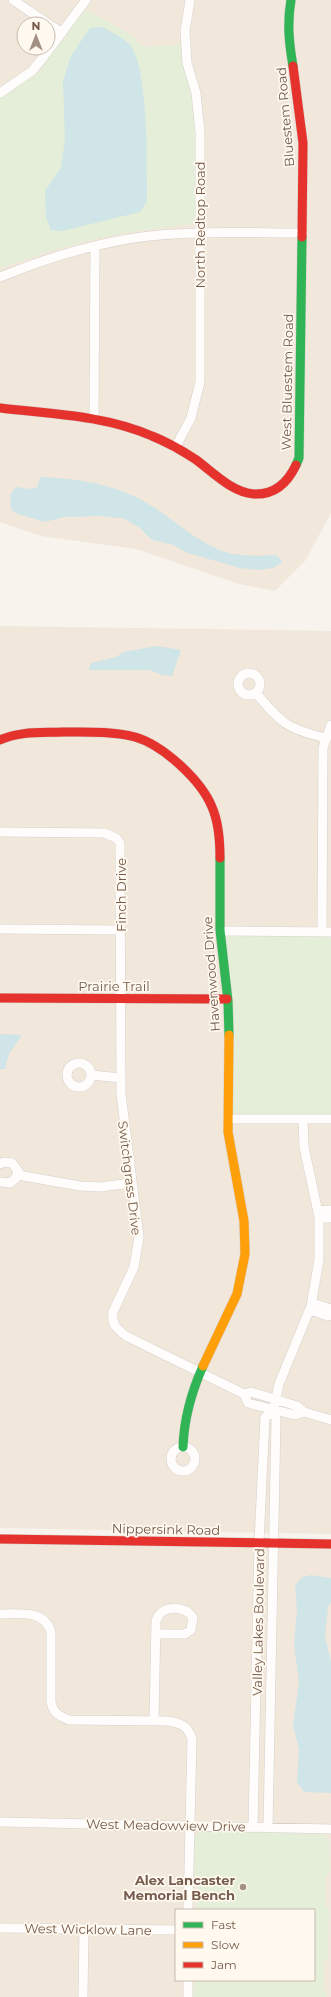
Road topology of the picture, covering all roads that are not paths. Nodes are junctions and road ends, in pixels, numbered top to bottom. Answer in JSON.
{"nodes":[{"id":1,"x":13,"y":0,"type":"edge"},
{"id":2,"x":86,"y":0,"type":"edge"},
{"id":3,"x":190,"y":0,"type":"edge"},
{"id":4,"x":292,"y":0,"type":"edge"},
{"id":5,"x":62,"y":33,"type":"junction"},
{"id":6,"x":0,"y":93,"type":"edge"},
{"id":7,"x":200,"y":233,"type":"junction"},
{"id":8,"x":302,"y":233,"type":"junction"},
{"id":9,"x":95,"y":247,"type":"junction"},
{"id":10,"x":0,"y":277,"type":"edge"},
{"id":11,"x":0,"y":408,"type":"edge"},
{"id":12,"x":94,"y":419,"type":"junction"},
{"id":13,"x":175,"y":448,"type":"junction"},
{"id":14,"x":256,"y":693,"type":"dead end"},
{"id":15,"x":331,"y":725,"type":"edge"},
{"id":16,"x":326,"y":738,"type":"junction"},
{"id":17,"x":0,"y":740,"type":"edge"},
{"id":18,"x":327,"y":831,"type":"edge"},
{"id":19,"x":0,"y":832,"type":"edge"},
{"id":20,"x":0,"y":929,"type":"edge"},
{"id":21,"x":121,"y":930,"type":"junction"},
{"id":22,"x":220,"y":931,"type":"junction"},
{"id":23,"x":326,"y":932,"type":"edge"},
{"id":24,"x":0,"y":998,"type":"edge"},
{"id":25,"x":120,"y":998,"type":"junction"},
{"id":26,"x":227,"y":999,"type":"junction"},
{"id":27,"x":90,"y":1075,"type":"dead end"},
{"id":28,"x":120,"y":1078,"type":"junction"},
{"id":29,"x":228,"y":1119,"type":"junction"},
{"id":30,"x":303,"y":1119,"type":"junction"},
{"id":31,"x":331,"y":1119,"type":"edge"},
{"id":32,"x":0,"y":1164,"type":"edge"},
{"id":33,"x":18,"y":1175,"type":"junction"},
{"id":34,"x":0,"y":1182,"type":"edge"},
{"id":35,"x":131,"y":1183,"type":"junction"},
{"id":36,"x":331,"y":1210,"type":"edge"},
{"id":37,"x":318,"y":1215,"type":"junction"},
{"id":38,"x":331,"y":1218,"type":"edge"},
{"id":39,"x":311,"y":1306,"type":"junction"},
{"id":40,"x":331,"y":1309,"type":"edge"},
{"id":41,"x":331,"y":1315,"type":"edge"},
{"id":42,"x":201,"y":1373,"type":"junction"},
{"id":43,"x":244,"y":1394,"type":"junction"},
{"id":44,"x":275,"y":1399,"type":"junction"},
{"id":45,"x":304,"y":1412,"type":"junction"},
{"id":46,"x":272,"y":1414,"type":"junction"},
{"id":47,"x":331,"y":1420,"type":"edge"},
{"id":48,"x":184,"y":1447,"type":"dead end"},
{"id":49,"x":0,"y":1539,"type":"edge"},
{"id":50,"x":259,"y":1542,"type":"junction"},
{"id":51,"x":274,"y":1542,"type":"junction"},
{"id":52,"x":331,"y":1544,"type":"edge"},
{"id":53,"x":0,"y":1614,"type":"edge"},
{"id":54,"x":156,"y":1629,"type":"dead end"},
{"id":55,"x":154,"y":1720,"type":"junction"},
{"id":56,"x":0,"y":1822,"type":"edge"},
{"id":57,"x":190,"y":1825,"type":"junction"},
{"id":58,"x":253,"y":1826,"type":"junction"},
{"id":59,"x":268,"y":1827,"type":"junction"},
{"id":60,"x":331,"y":1829,"type":"edge"},
{"id":61,"x":188,"y":1909,"type":"edge"},
{"id":62,"x":0,"y":1928,"type":"edge"},
{"id":63,"x":84,"y":1929,"type":"junction"},
{"id":64,"x":175,"y":1930,"type":"edge"},
{"id":65,"x":188,"y":1981,"type":"edge"},
{"id":66,"x":83,"y":1997,"type":"edge"},
{"id":67,"x":188,"y":1997,"type":"edge"}],
"edges":[{"from":1,"to":5,"type":"street"},
{"from":2,"to":5,"type":"street"},
{"from":3,"to":7,"type":"street","name":"North Redtop Road"},
{"from":4,"to":8,"type":"street","name":"Bluestem Road"},
{"from":5,"to":6,"type":"street"},
{"from":7,"to":8,"type":"street"},
{"from":7,"to":9,"type":"street"},
{"from":7,"to":13,"type":"street","name":"North Redtop Road"},
{"from":8,"to":13,"type":"street","name":"West Bluestem Road"},
{"from":9,"to":10,"type":"street"},
{"from":9,"to":12,"type":"street"},
{"from":11,"to":12,"type":"street","name":"West Bluestem Road"},
{"from":12,"to":13,"type":"street","name":"West Bluestem Road"},
{"from":14,"to":16,"type":"street"},
{"from":15,"to":16,"type":"street"},
{"from":16,"to":18,"type":"street"},
{"from":17,"to":22,"type":"street","name":"Havenwood Drive"},
{"from":18,"to":23,"type":"street"},
{"from":19,"to":21,"type":"street","name":"Finch Drive"},
{"from":20,"to":21,"type":"street"},
{"from":21,"to":25,"type":"street","name":"Finch Drive"},
{"from":22,"to":23,"type":"street"},
{"from":22,"to":26,"type":"street","name":"Havenwood Drive"},
{"from":24,"to":25,"type":"street","name":"Prairie Trail"},
{"from":25,"to":26,"type":"street","name":"Prairie Trail"},
{"from":25,"to":28,"type":"street","name":"Switchgrass Drive"},
{"from":26,"to":29,"type":"street","name":"Havenwood Drive"},
{"from":27,"to":28,"type":"street"},
{"from":28,"to":35,"type":"street","name":"Switchgrass Drive"},
{"from":29,"to":30,"type":"street"},
{"from":29,"to":42,"type":"street","name":"Havenwood Drive"},
{"from":30,"to":31,"type":"street"},
{"from":30,"to":37,"type":"street","name":"Valley Lakes Boulevard"},
{"from":32,"to":33,"type":"street"},
{"from":33,"to":34,"type":"street"},
{"from":33,"to":35,"type":"street"},
{"from":35,"to":42,"type":"street","name":"Switchgrass Drive"},
{"from":36,"to":37,"type":"street"},
{"from":37,"to":38,"type":"street"},
{"from":37,"to":39,"type":"street","name":"Valley Lakes Boulevard"},
{"from":39,"to":40,"type":"street"},
{"from":39,"to":41,"type":"street"},
{"from":39,"to":44,"type":"street","name":"Valley Lakes Boulevard"},
{"from":42,"to":43,"type":"street","name":"Switchgrass Drive"},
{"from":42,"to":48,"type":"street","name":"Havenwood Drive"},
{"from":43,"to":44,"type":"street"},
{"from":43,"to":46,"type":"street"},
{"from":44,"to":45,"type":"street"},
{"from":44,"to":46,"type":"street","name":"Valley Lakes Boulevard"},
{"from":45,"to":46,"type":"street"},
{"from":45,"to":47,"type":"street"},
{"from":46,"to":50,"type":"street","name":"Valley Lakes Boulevard"},
{"from":46,"to":51,"type":"street","name":"Valley Lakes Boulevard"},
{"from":49,"to":50,"type":"street","name":"Nippersink Road"},
{"from":50,"to":51,"type":"street","name":"Nippersink Road"},
{"from":50,"to":58,"type":"street","name":"Valley Lakes Boulevard"},
{"from":51,"to":52,"type":"street","name":"Nippersink Road"},
{"from":51,"to":59,"type":"street","name":"Valley Lakes Boulevard"},
{"from":53,"to":55,"type":"street"},
{"from":54,"to":55,"type":"street"},
{"from":55,"to":57,"type":"street"},
{"from":56,"to":57,"type":"street","name":"West Meadowview Drive"},
{"from":57,"to":58,"type":"street","name":"West Meadowview Drive"},
{"from":57,"to":61,"type":"street"},
{"from":58,"to":59,"type":"street","name":"West Meadowview Drive"},
{"from":59,"to":60,"type":"street","name":"West Meadowview Drive"},
{"from":62,"to":63,"type":"street","name":"West Wicklow Lane"},
{"from":63,"to":64,"type":"street","name":"West Wicklow Lane"},
{"from":63,"to":66,"type":"street"},
{"from":65,"to":67,"type":"street"}]}
